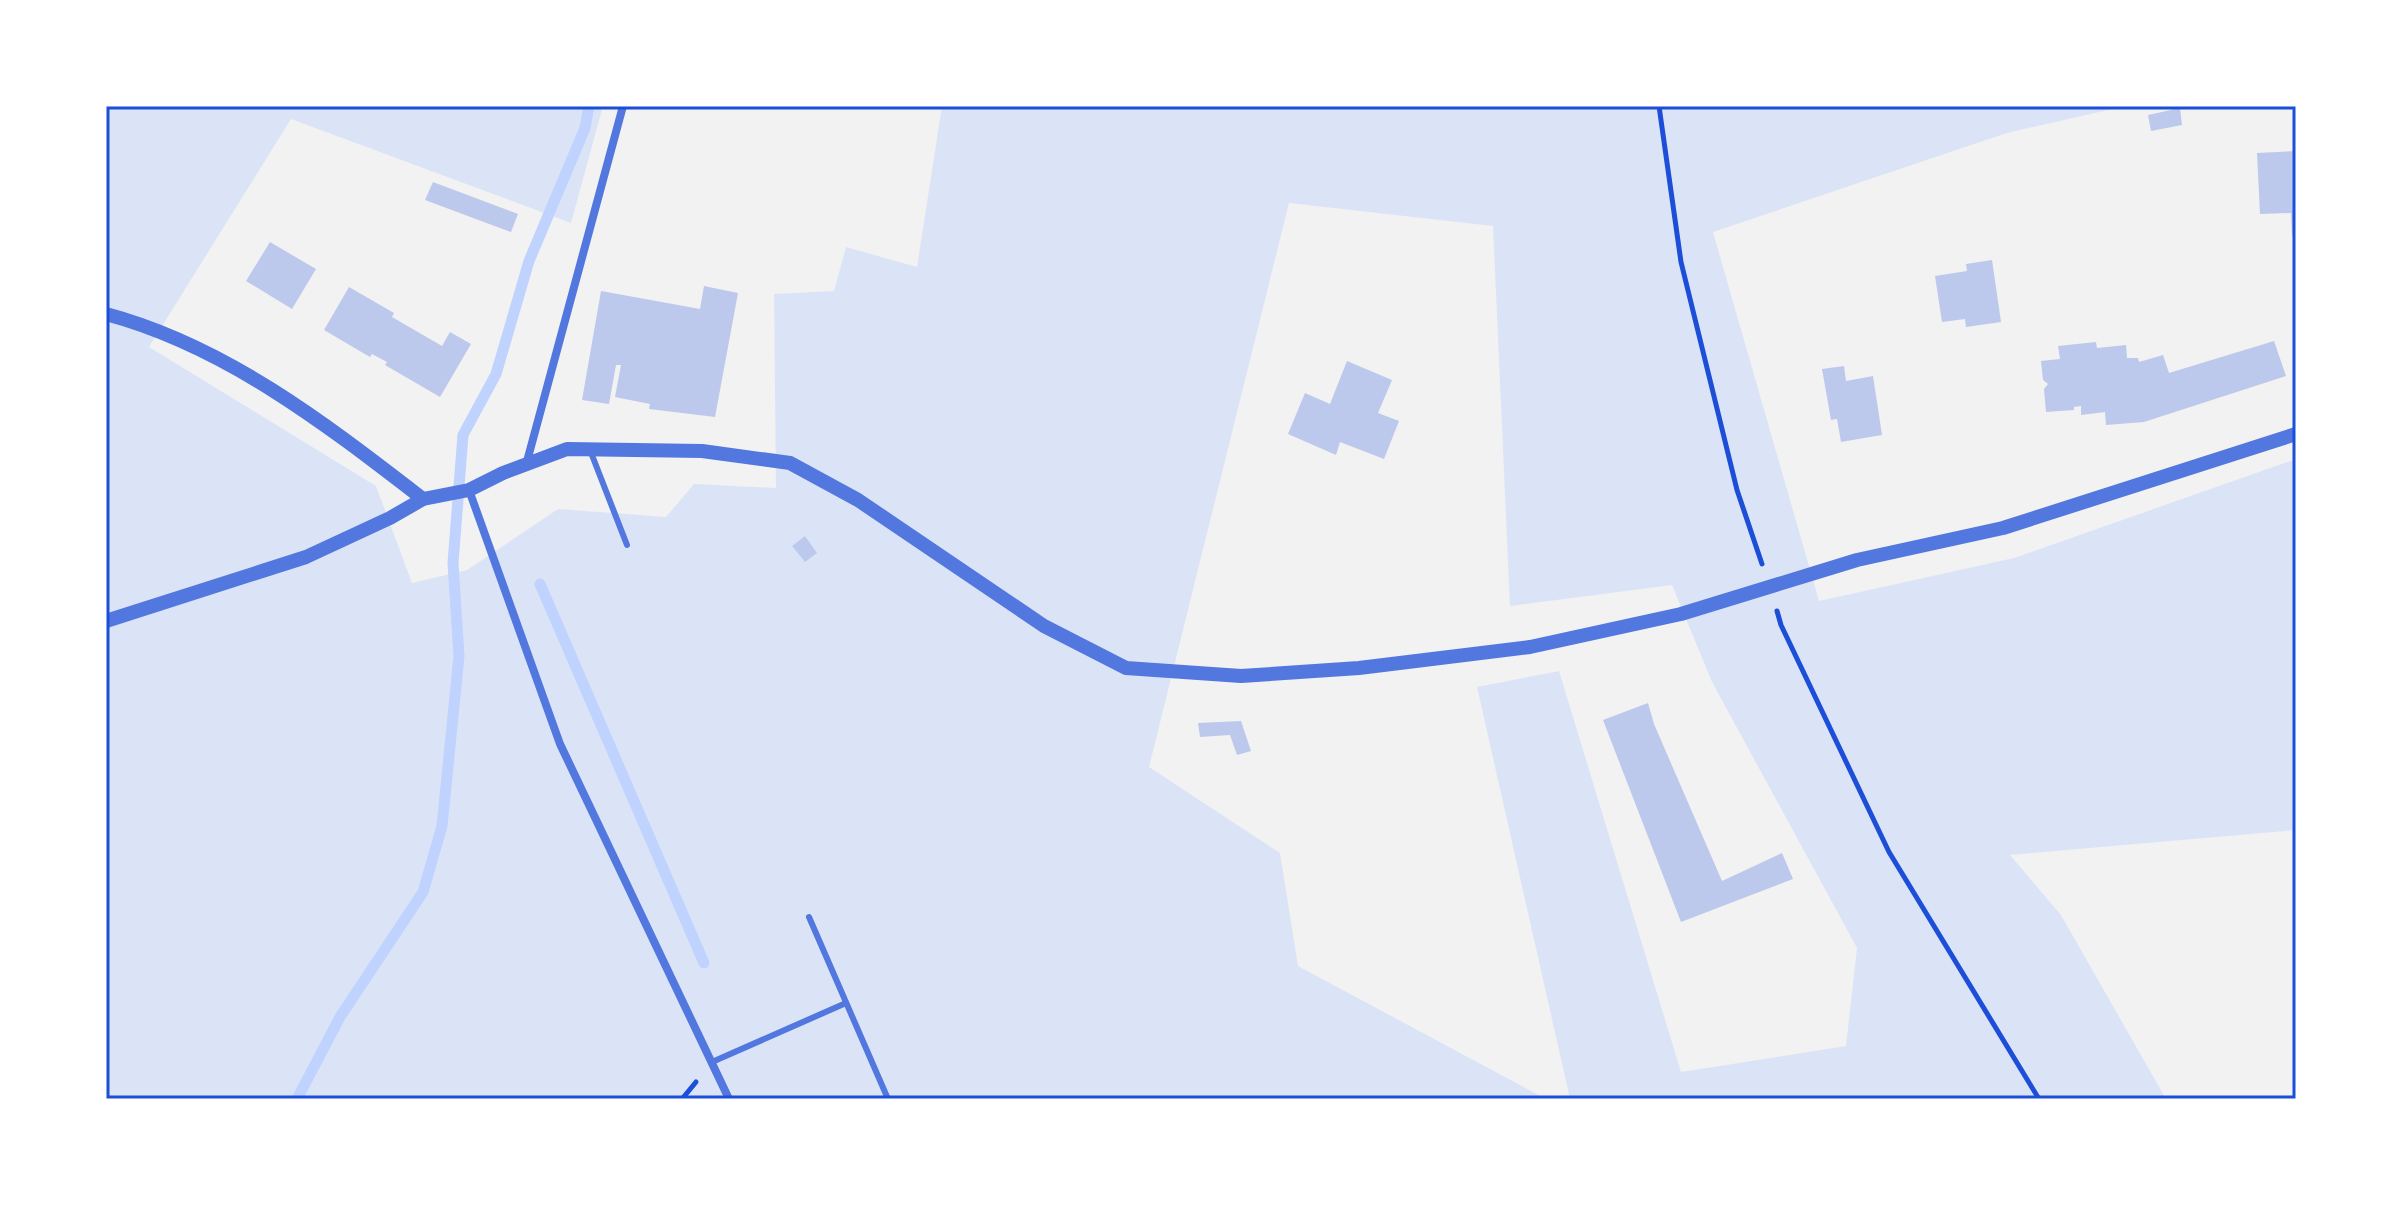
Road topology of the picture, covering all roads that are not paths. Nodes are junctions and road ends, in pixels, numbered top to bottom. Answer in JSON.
{"nodes":[{"id":1,"x":623,"y":106,"type":"edge"},
{"id":2,"x":106,"y":314,"type":"edge"},
{"id":3,"x":2296,"y":434,"type":"edge"},
{"id":4,"x":590,"y":450,"type":"junction"},
{"id":5,"x":525,"y":466,"type":"junction"},
{"id":6,"x":469,"y":490,"type":"junction"},
{"id":7,"x":423,"y":499,"type":"junction"},
{"id":8,"x":627,"y":545,"type":"dead end"},
{"id":9,"x":106,"y":621,"type":"edge"},
{"id":10,"x":809,"y":917,"type":"dead end"},
{"id":11,"x":846,"y":1003,"type":"junction"},
{"id":12,"x":712,"y":1062,"type":"junction"},
{"id":13,"x":729,"y":1099,"type":"edge"},
{"id":14,"x":888,"y":1099,"type":"edge"}],
"edges":[{"from":1,"to":5,"type":"street"},
{"from":2,"to":7,"type":"street"},
{"from":3,"to":4,"type":"street"},
{"from":4,"to":5,"type":"street"},
{"from":4,"to":8,"type":"lane"},
{"from":5,"to":6,"type":"street"},
{"from":6,"to":7,"type":"street"},
{"from":6,"to":12,"type":"street"},
{"from":7,"to":9,"type":"street"},
{"from":10,"to":11,"type":"lane"},
{"from":11,"to":12,"type":"lane"},
{"from":11,"to":14,"type":"lane"},
{"from":12,"to":13,"type":"street"}]}
